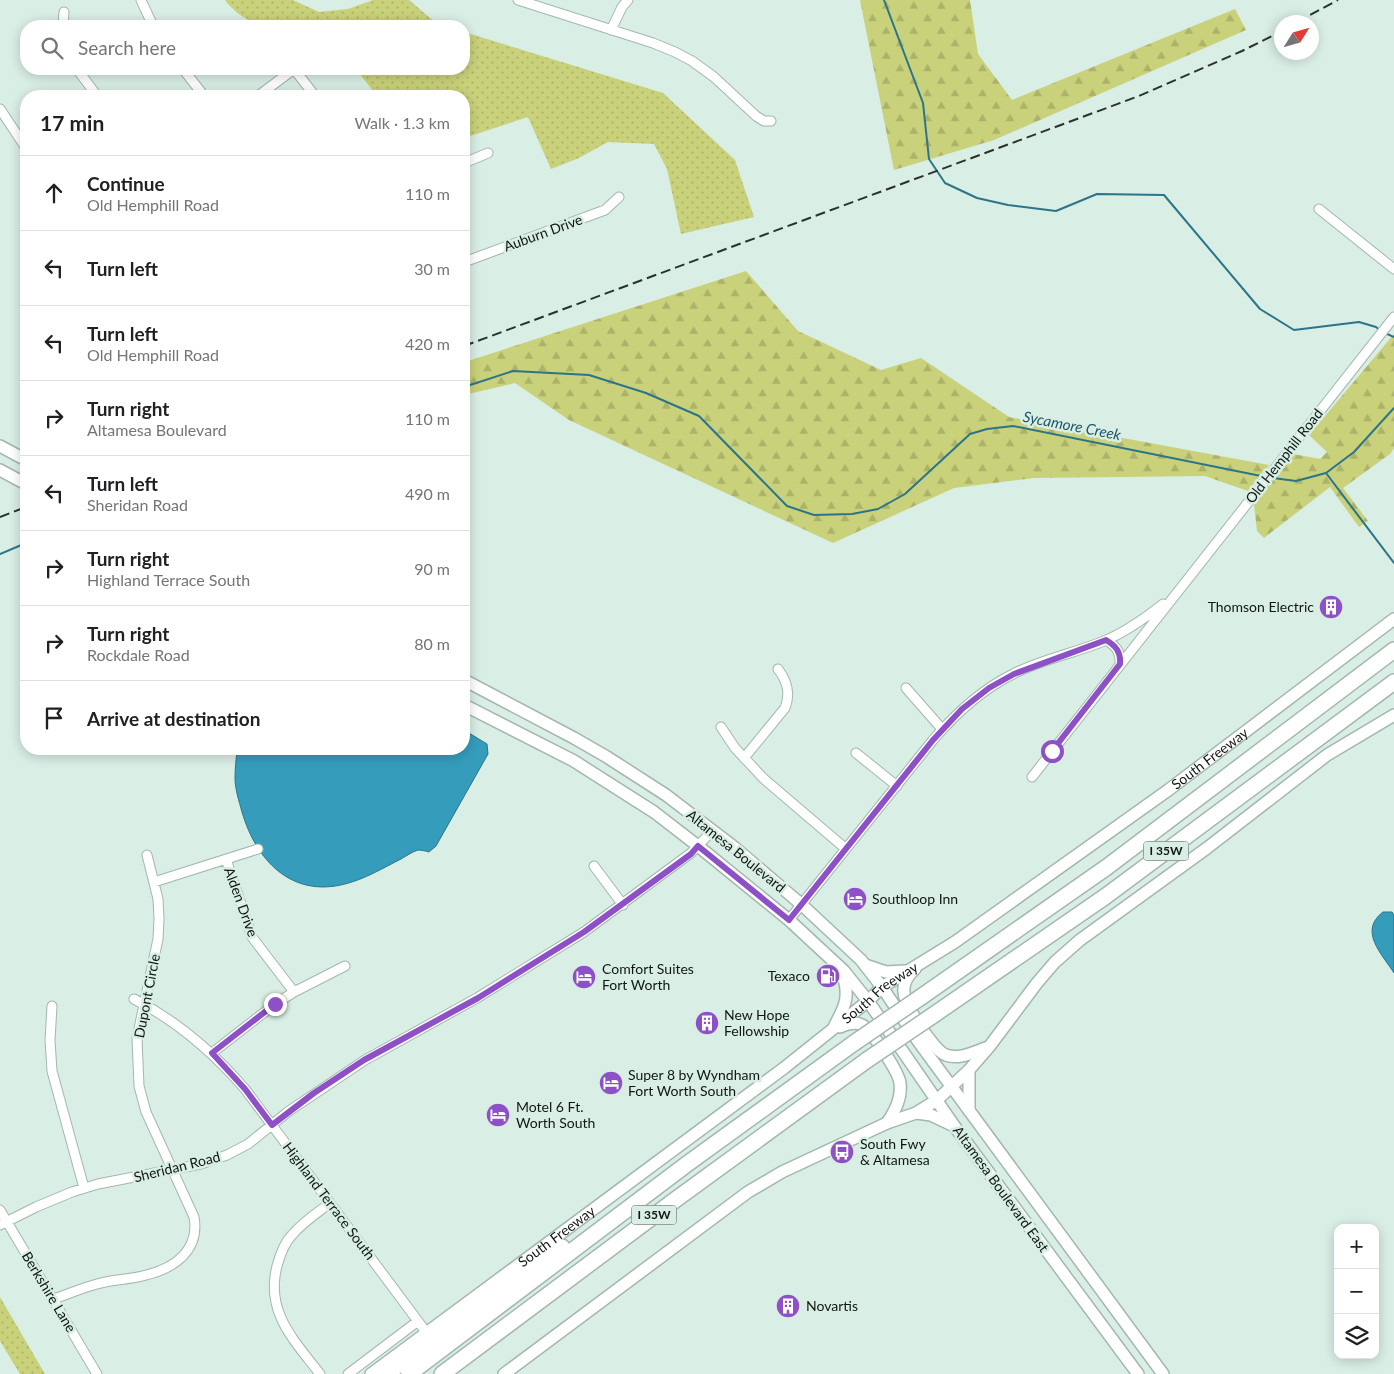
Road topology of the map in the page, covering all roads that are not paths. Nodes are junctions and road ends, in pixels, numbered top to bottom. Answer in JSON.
{"nodes":[{"id":1,"x":141,"y":0,"type":"edge"},
{"id":2,"x":518,"y":0,"type":"edge"},
{"id":3,"x":628,"y":0,"type":"edge"},
{"id":4,"x":530,"y":1,"type":"edge"},
{"id":5,"x":64,"y":12,"type":"dead end"},
{"id":6,"x":63,"y":20,"type":"edge"},
{"id":7,"x":150,"y":20,"type":"edge"},
{"id":8,"x":611,"y":30,"type":"junction"},
{"id":9,"x":81,"y":75,"type":"edge"},
{"id":10,"x":188,"y":75,"type":"edge"},
{"id":11,"x":286,"y":75,"type":"edge"},
{"id":12,"x":299,"y":75,"type":"edge"},
{"id":13,"x":93,"y":90,"type":"edge"},
{"id":14,"x":199,"y":90,"type":"edge"},
{"id":15,"x":266,"y":90,"type":"edge"},
{"id":16,"x":310,"y":90,"type":"edge"},
{"id":17,"x":0,"y":109,"type":"edge"},
{"id":18,"x":771,"y":121,"type":"dead end"},
{"id":19,"x":20,"y":139,"type":"edge"},
{"id":20,"x":488,"y":153,"type":"dead end"},
{"id":21,"x":470,"y":160,"type":"edge"},
{"id":22,"x":619,"y":197,"type":"dead end"},
{"id":23,"x":1318,"y":209,"type":"dead end"},
{"id":24,"x":470,"y":260,"type":"edge"},
{"id":25,"x":1394,"y":269,"type":"edge"},
{"id":26,"x":1394,"y":317,"type":"edge"},
{"id":27,"x":0,"y":446,"type":"edge"},
{"id":28,"x":20,"y":457,"type":"edge"},
{"id":29,"x":0,"y":470,"type":"edge"},
{"id":30,"x":20,"y":481,"type":"edge"},
{"id":31,"x":1175,"y":595,"type":"junction"},
{"id":32,"x":1394,"y":619,"type":"edge"},
{"id":33,"x":1106,"y":640,"type":"junction"},
{"id":34,"x":1394,"y":650,"type":"edge"},
{"id":35,"x":1120,"y":664,"type":"junction"},
{"id":36,"x":778,"y":669,"type":"dead end"},
{"id":37,"x":1394,"y":682,"type":"edge"},
{"id":38,"x":470,"y":683,"type":"edge"},
{"id":39,"x":906,"y":688,"type":"dead end"},
{"id":40,"x":470,"y":708,"type":"edge"},
{"id":41,"x":1394,"y":714,"type":"edge"},
{"id":42,"x":721,"y":727,"type":"dead end"},
{"id":43,"x":942,"y":729,"type":"junction"},
{"id":44,"x":856,"y":753,"type":"dead end"},
{"id":45,"x":744,"y":758,"type":"junction"},
{"id":46,"x":1032,"y":777,"type":"dead end"},
{"id":47,"x":896,"y":786,"type":"junction"},
{"id":48,"x":712,"y":830,"type":"junction"},
{"id":49,"x":698,"y":846,"type":"junction"},
{"id":50,"x":258,"y":849,"type":"dead end"},
{"id":51,"x":846,"y":849,"type":"junction"},
{"id":52,"x":147,"y":854,"type":"dead end"},
{"id":53,"x":226,"y":859,"type":"junction"},
{"id":54,"x":594,"y":866,"type":"dead end"},
{"id":55,"x":154,"y":882,"type":"junction"},
{"id":56,"x":623,"y":904,"type":"junction"},
{"id":57,"x":802,"y":905,"type":"junction"},
{"id":58,"x":789,"y":920,"type":"junction"},
{"id":59,"x":923,"y":960,"type":"junction"},
{"id":60,"x":864,"y":964,"type":"junction"},
{"id":61,"x":345,"y":966,"type":"dead end"},
{"id":62,"x":841,"y":968,"type":"junction"},
{"id":63,"x":907,"y":970,"type":"junction"},
{"id":64,"x":882,"y":987,"type":"junction"},
{"id":65,"x":294,"y":992,"type":"junction"},
{"id":66,"x":134,"y":999,"type":"dead end"},
{"id":67,"x":868,"y":1001,"type":"junction"},
{"id":68,"x":144,"y":1004,"type":"junction"},
{"id":69,"x":52,"y":1006,"type":"dead end"},
{"id":70,"x":832,"y":1031,"type":"junction"},
{"id":71,"x":989,"y":1047,"type":"junction"},
{"id":72,"x":212,"y":1053,"type":"junction"},
{"id":73,"x":969,"y":1070,"type":"junction"},
{"id":74,"x":952,"y":1087,"type":"junction"},
{"id":75,"x":937,"y":1100,"type":"junction"},
{"id":76,"x":969,"y":1110,"type":"junction"},
{"id":77,"x":916,"y":1113,"type":"junction"},
{"id":78,"x":887,"y":1123,"type":"junction"},
{"id":79,"x":272,"y":1125,"type":"junction"},
{"id":80,"x":955,"y":1127,"type":"junction"},
{"id":81,"x":687,"y":1164,"type":"junction"},
{"id":82,"x":172,"y":1170,"type":"junction"},
{"id":83,"x":84,"y":1188,"type":"junction"},
{"id":84,"x":1029,"y":1192,"type":"junction"},
{"id":85,"x":330,"y":1203,"type":"junction"},
{"id":86,"x":1012,"y":1204,"type":"junction"},
{"id":87,"x":0,"y":1210,"type":"edge"},
{"id":88,"x":3,"y":1223,"type":"edge"},
{"id":89,"x":596,"y":1259,"type":"junction"},
{"id":90,"x":54,"y":1299,"type":"junction"},
{"id":91,"x":418,"y":1321,"type":"junction"},
{"id":92,"x":1131,"y":1330,"type":"junction"},
{"id":93,"x":426,"y":1332,"type":"junction"},
{"id":94,"x":1115,"y":1343,"type":"junction"},
{"id":95,"x":97,"y":1374,"type":"edge"},
{"id":96,"x":320,"y":1374,"type":"edge"},
{"id":97,"x":348,"y":1374,"type":"edge"},
{"id":98,"x":371,"y":1374,"type":"edge"},
{"id":99,"x":386,"y":1374,"type":"edge"},
{"id":100,"x":409,"y":1374,"type":"edge"},
{"id":101,"x":442,"y":1374,"type":"edge"},
{"id":102,"x":460,"y":1374,"type":"edge"},
{"id":103,"x":504,"y":1374,"type":"edge"},
{"id":104,"x":1138,"y":1374,"type":"edge"},
{"id":105,"x":1163,"y":1374,"type":"edge"}],
"edges":[{"from":1,"to":7,"type":"street"},
{"from":2,"to":4,"type":"street"},
{"from":3,"to":8,"type":"street"},
{"from":4,"to":8,"type":"street"},
{"from":5,"to":6,"type":"street"},
{"from":8,"to":18,"type":"street"},
{"from":9,"to":13,"type":"street"},
{"from":10,"to":14,"type":"street"},
{"from":11,"to":15,"type":"street"},
{"from":12,"to":16,"type":"street"},
{"from":17,"to":19,"type":"street"},
{"from":20,"to":21,"type":"street"},
{"from":22,"to":24,"type":"street","name":"Auburn Drive"},
{"from":23,"to":25,"type":"street"},
{"from":26,"to":31,"type":"street","name":"Old Hemphill Road"},
{"from":27,"to":28,"type":"main road"},
{"from":29,"to":30,"type":"main road"},
{"from":31,"to":33,"type":"street","name":"Old Hemphill Road"},
{"from":31,"to":35,"type":"street","name":"Old Hemphill Road"},
{"from":32,"to":59,"type":"main road","name":"South Freeway"},
{"from":33,"to":35,"type":"street"},
{"from":33,"to":43,"type":"street","name":"Old Hemphill Road"},
{"from":34,"to":81,"type":"highway","name":"South Freeway","number":"I 35W","bridge":true},
{"from":35,"to":46,"type":"street","name":"Old Hemphill Road"},
{"from":36,"to":45,"type":"street"},
{"from":37,"to":89,"type":"highway","number":"I 35W","bridge":true},
{"from":38,"to":48,"type":"main road","name":"Altamesa Boulevard"},
{"from":39,"to":43,"type":"street"},
{"from":40,"to":49,"type":"main road","name":"Altamesa Boulevard"},
{"from":41,"to":71,"type":"main road"},
{"from":42,"to":45,"type":"street"},
{"from":43,"to":47,"type":"street","name":"Old Hemphill Road"},
{"from":44,"to":47,"type":"street"},
{"from":45,"to":51,"type":"street"},
{"from":47,"to":51,"type":"street","name":"Old Hemphill Road"},
{"from":48,"to":49,"type":"street","name":"Sheridan Road"},
{"from":48,"to":57,"type":"main road","name":"Altamesa Boulevard"},
{"from":49,"to":56,"type":"street","name":"Sheridan Road"},
{"from":49,"to":58,"type":"main road","name":"Altamesa Boulevard"},
{"from":50,"to":53,"type":"street"},
{"from":51,"to":57,"type":"street","name":"Old Hemphill Road"},
{"from":52,"to":55,"type":"street","name":"Dupont Circle"},
{"from":53,"to":55,"type":"street"},
{"from":53,"to":65,"type":"street","name":"Alden Drive"},
{"from":54,"to":56,"type":"street"},
{"from":55,"to":68,"type":"street","name":"Dupont Circle"},
{"from":56,"to":79,"type":"street","name":"Sheridan Road"},
{"from":57,"to":58,"type":"street","name":"Old Hemphill Road"},
{"from":57,"to":60,"type":"main road","name":"Altamesa Boulevard"},
{"from":58,"to":62,"type":"main road","name":"Altamesa Boulevard"},
{"from":59,"to":63,"type":"main road","name":"South Freeway"},
{"from":59,"to":71,"type":"main road"},
{"from":60,"to":63,"type":"main road"},
{"from":60,"to":64,"type":"main road","name":"Altamesa Boulevard"},
{"from":61,"to":65,"type":"street"},
{"from":62,"to":67,"type":"main road","name":"Altamesa Boulevard"},
{"from":62,"to":70,"type":"main road"},
{"from":63,"to":64,"type":"main road","name":"South Freeway"},
{"from":64,"to":67,"type":"main road","name":"South Freeway"},
{"from":64,"to":74,"type":"main road","name":"Altamesa Boulevard"},
{"from":65,"to":72,"type":"street"},
{"from":66,"to":68,"type":"street","name":"Highland Terrace South"},
{"from":67,"to":70,"type":"main road","name":"South Freeway"},
{"from":67,"to":75,"type":"main road","name":"Altamesa Boulevard East"},
{"from":68,"to":72,"type":"street","name":"Highland Terrace South"},
{"from":68,"to":82,"type":"street","name":"Dupont Circle"},
{"from":69,"to":83,"type":"street"},
{"from":70,"to":78,"type":"main road"},
{"from":70,"to":93,"type":"main road","name":"South Freeway"},
{"from":71,"to":73,"type":"main road"},
{"from":72,"to":79,"type":"street","name":"Highland Terrace South"},
{"from":73,"to":74,"type":"main road"},
{"from":73,"to":76,"type":"main road"},
{"from":74,"to":75,"type":"main road"},
{"from":74,"to":76,"type":"main road","name":"Altamesa Boulevard East"},
{"from":75,"to":77,"type":"main road"},
{"from":75,"to":80,"type":"main road","name":"Altamesa Boulevard East"},
{"from":76,"to":84,"type":"main road","name":"Altamesa Boulevard East"},
{"from":77,"to":78,"type":"main road"},
{"from":77,"to":80,"type":"main road"},
{"from":78,"to":103,"type":"main road"},
{"from":79,"to":82,"type":"street","name":"Sheridan Road"},
{"from":79,"to":85,"type":"street","name":"Highland Terrace South"},
{"from":80,"to":86,"type":"main road","name":"Altamesa Boulevard East"},
{"from":81,"to":99,"type":"highway"},
{"from":81,"to":100,"type":"highway","name":"South Freeway","number":"I 35W"},
{"from":82,"to":83,"type":"street","name":"Sheridan Road"},
{"from":82,"to":90,"type":"street","name":"Dupont Circle"},
{"from":83,"to":88,"type":"street","name":"Sheridan Road"},
{"from":84,"to":86,"type":"main road"},
{"from":84,"to":92,"type":"main road","name":"Altamesa Boulevard East"},
{"from":85,"to":91,"type":"street","name":"Highland Terrace South"},
{"from":85,"to":96,"type":"street"},
{"from":86,"to":94,"type":"main road","name":"Altamesa Boulevard East"},
{"from":87,"to":88,"type":"street","name":"Berkshire Lane"},
{"from":88,"to":90,"type":"street","name":"Berkshire Lane"},
{"from":89,"to":101,"type":"highway","number":"I 35W"},
{"from":89,"to":102,"type":"highway"},
{"from":90,"to":95,"type":"street","name":"Berkshire Lane"},
{"from":91,"to":93,"type":"street","name":"Highland Terrace South"},
{"from":91,"to":97,"type":"street"},
{"from":92,"to":94,"type":"main road"},
{"from":92,"to":105,"type":"main road","name":"Altamesa Boulevard East"},
{"from":93,"to":98,"type":"main road","name":"South Freeway"},
{"from":94,"to":104,"type":"main road","name":"Altamesa Boulevard East"}]}
